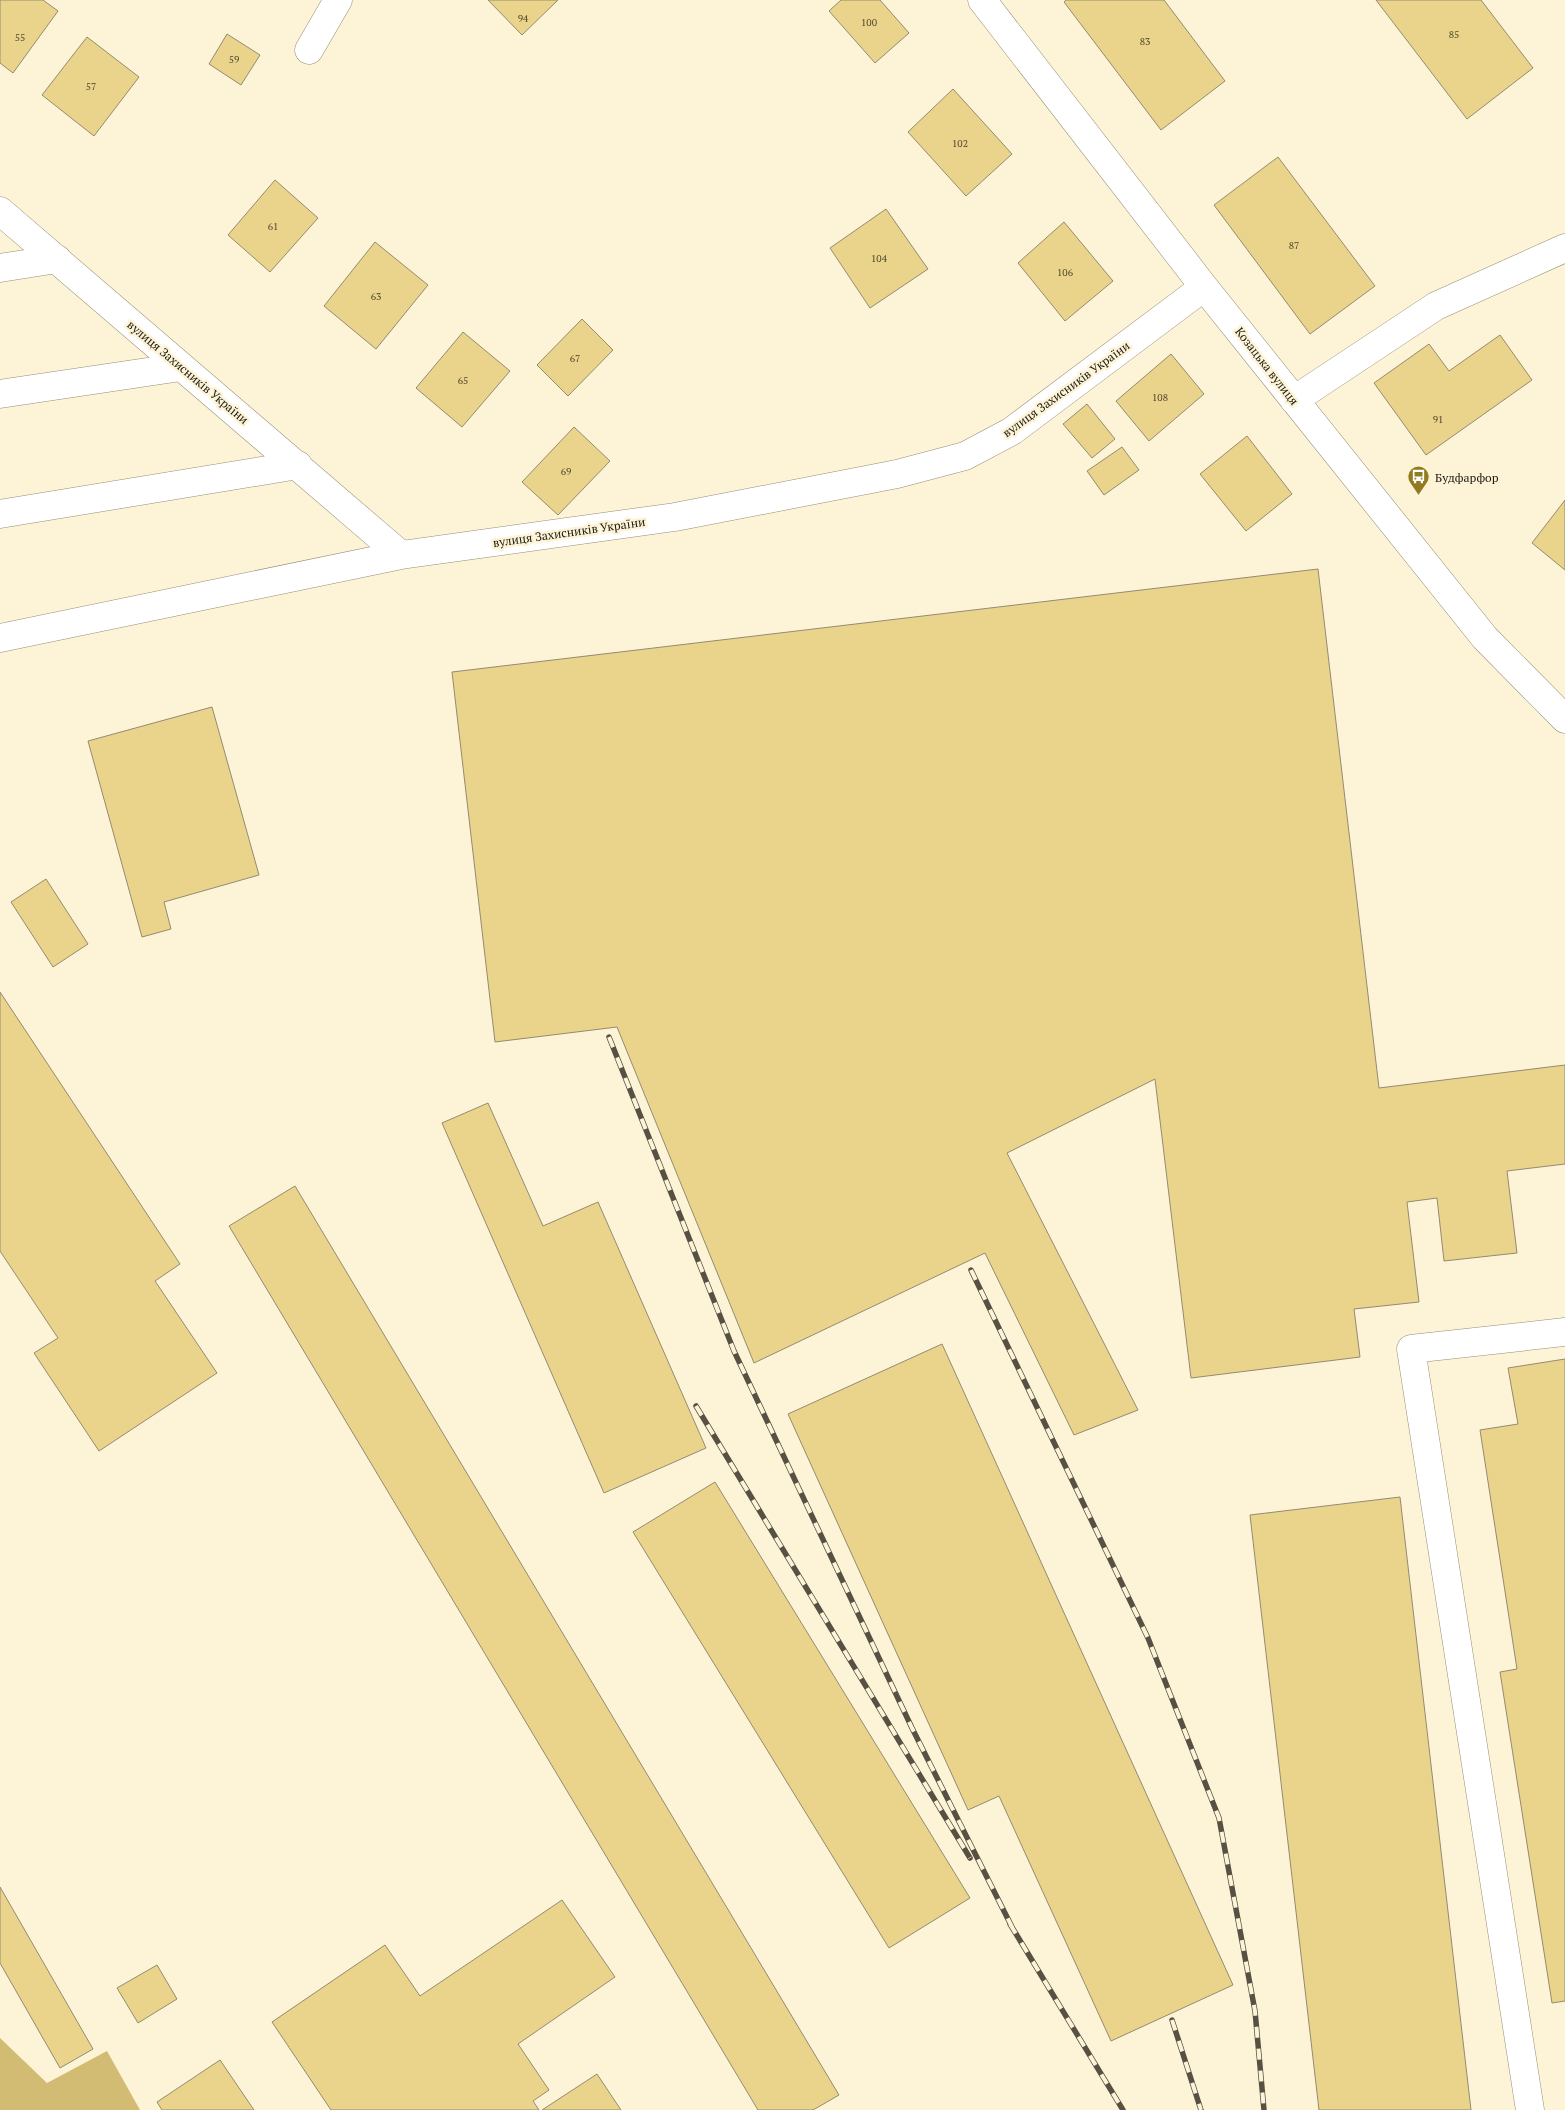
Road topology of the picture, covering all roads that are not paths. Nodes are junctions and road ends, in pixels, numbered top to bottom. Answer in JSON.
{"nodes":[{"id":1,"x":338,"y":0,"type":"edge"},
{"id":2,"x":982,"y":0,"type":"edge"},
{"id":3,"x":309,"y":50,"type":"dead end"},
{"id":4,"x":0,"y":211,"type":"edge"},
{"id":5,"x":1565,"y":248,"type":"edge"},
{"id":6,"x":57,"y":259,"type":"junction"},
{"id":7,"x":0,"y":268,"type":"edge"},
{"id":8,"x":1204,"y":287,"type":"junction"},
{"id":9,"x":181,"y":367,"type":"junction"},
{"id":10,"x":0,"y":394,"type":"edge"},
{"id":11,"x":1294,"y":400,"type":"junction"},
{"id":12,"x":298,"y":465,"type":"junction"},
{"id":13,"x":0,"y":514,"type":"edge"},
{"id":14,"x":401,"y":555,"type":"junction"},
{"id":15,"x":0,"y":638,"type":"edge"},
{"id":16,"x":1565,"y":719,"type":"edge"},
{"id":17,"x":1565,"y":1332,"type":"edge"},
{"id":18,"x":1530,"y":2110,"type":"edge"}],
"edges":[{"from":1,"to":3,"type":"street"},
{"from":2,"to":8,"type":"street","name":"Козацька вулиця"},
{"from":4,"to":6,"type":"street","name":"вулиця Захисників України"},
{"from":5,"to":11,"type":"street"},
{"from":6,"to":7,"type":"street"},
{"from":6,"to":9,"type":"street","name":"вулиця Захисників України"},
{"from":8,"to":11,"type":"street","name":"Козацька вулиця"},
{"from":8,"to":14,"type":"street","name":"вулиця Захисників України"},
{"from":9,"to":10,"type":"street"},
{"from":9,"to":12,"type":"street","name":"вулиця Захисників України"},
{"from":11,"to":16,"type":"street","name":"Козацька вулиця"},
{"from":12,"to":13,"type":"street"},
{"from":12,"to":14,"type":"street","name":"вулиця Захисників України"},
{"from":14,"to":15,"type":"street"},
{"from":17,"to":18,"type":"street"}]}
